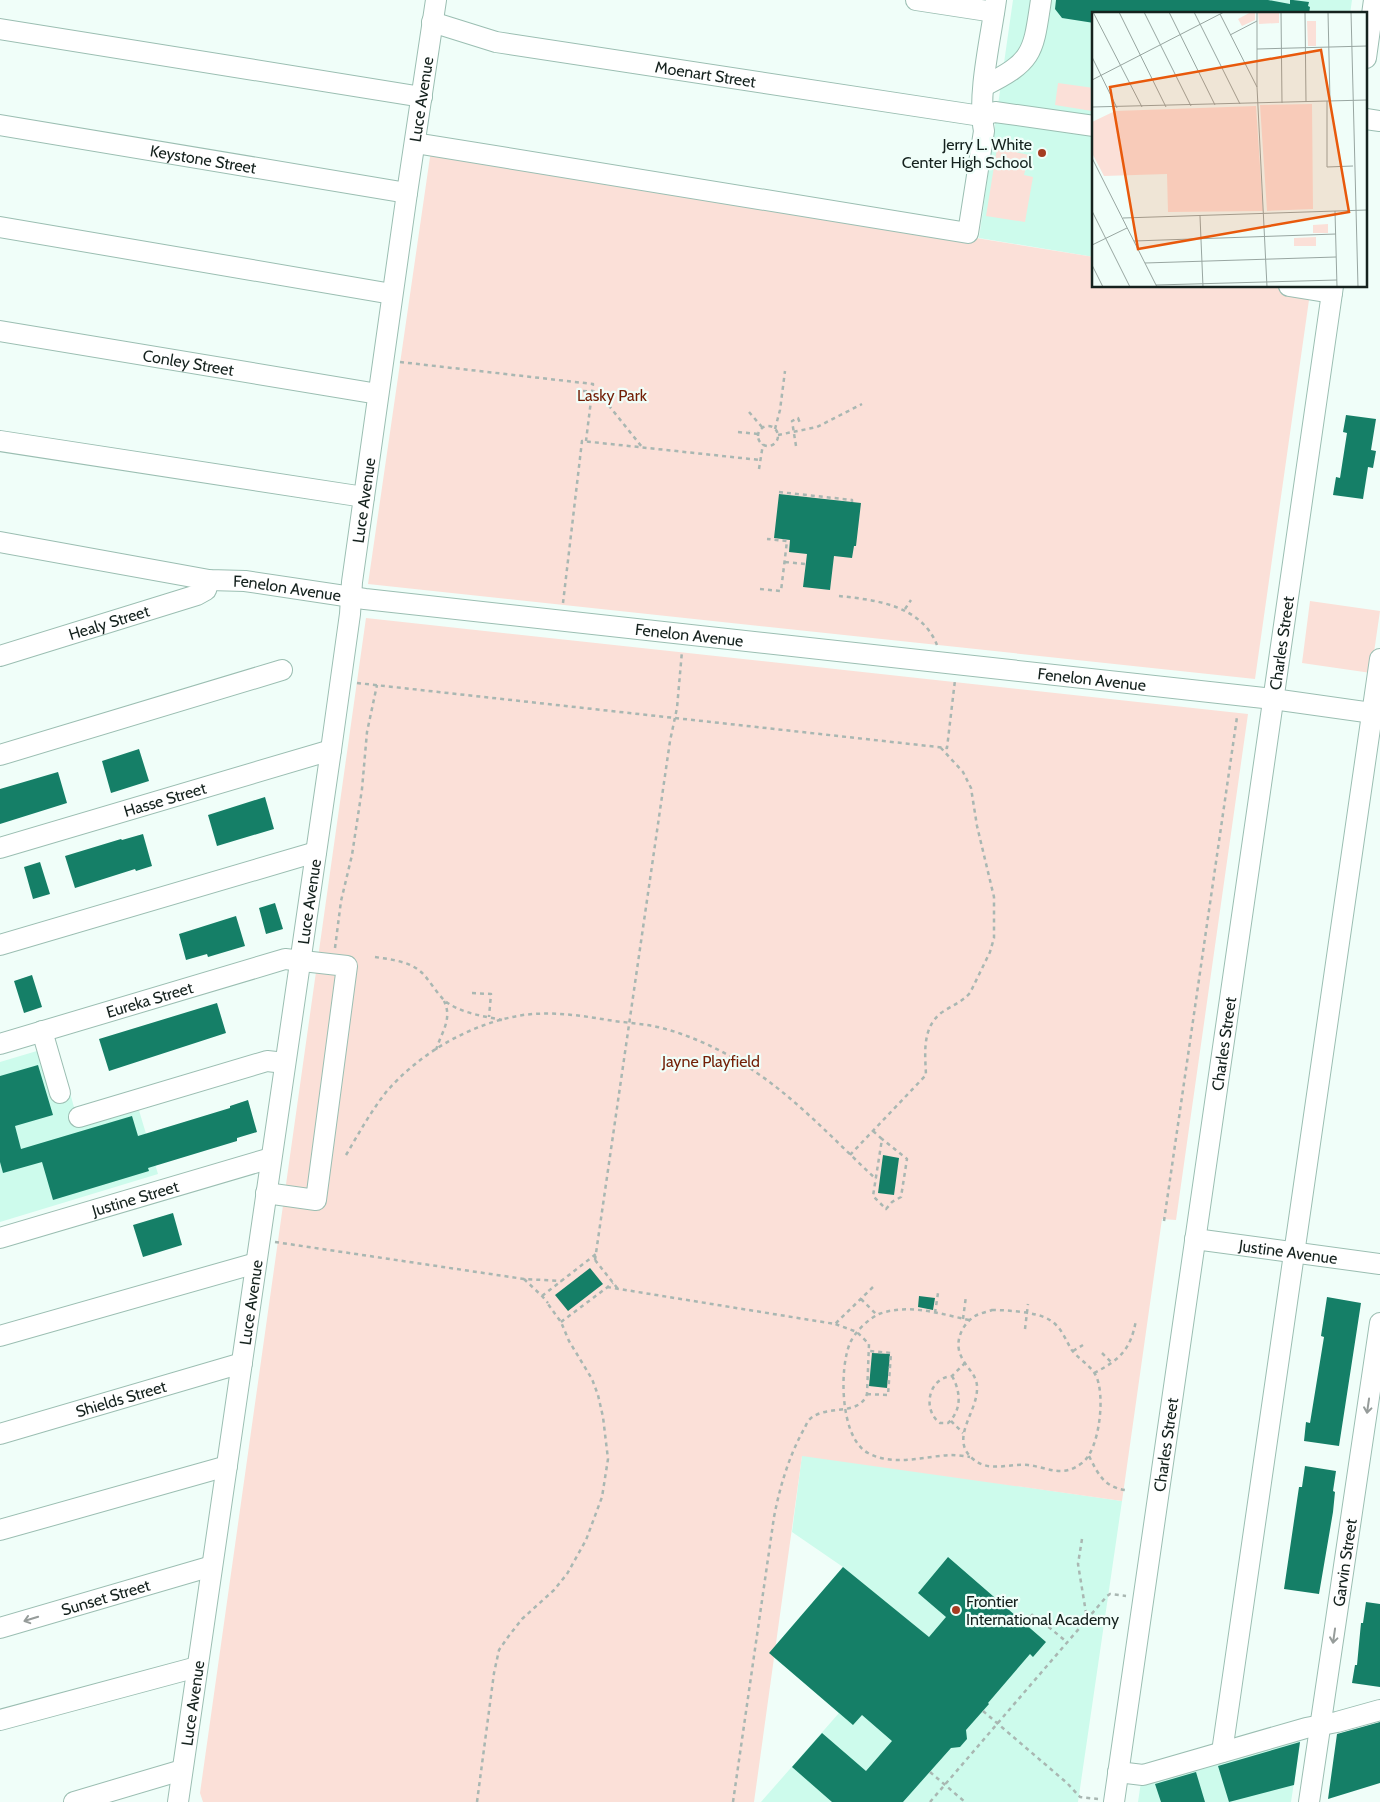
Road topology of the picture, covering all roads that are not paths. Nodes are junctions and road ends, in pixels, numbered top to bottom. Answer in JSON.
{"nodes":[{"id":1,"x":435,"y":0,"type":"edge"},
{"id":2,"x":916,"y":0,"type":"edge"},
{"id":3,"x":1041,"y":0,"type":"edge"},
{"id":4,"x":1374,"y":0,"type":"edge"},
{"id":5,"x":995,"y":6,"type":"edge"},
{"id":6,"x":432,"y":22,"type":"junction"},
{"id":7,"x":0,"y":29,"type":"edge"},
{"id":8,"x":1368,"y":44,"type":"edge"},
{"id":9,"x":984,"y":86,"type":"junction"},
{"id":10,"x":422,"y":97,"type":"junction"},
{"id":11,"x":981,"y":116,"type":"junction"},
{"id":12,"x":0,"y":125,"type":"edge"},
{"id":13,"x":1092,"y":126,"type":"edge"},
{"id":14,"x":415,"y":143,"type":"junction"},
{"id":15,"x":407,"y":193,"type":"junction"},
{"id":16,"x":0,"y":227,"type":"edge"},
{"id":17,"x":1311,"y":288,"type":"edge"},
{"id":18,"x":1333,"y":290,"type":"edge"},
{"id":19,"x":392,"y":294,"type":"junction"},
{"id":20,"x":0,"y":331,"type":"edge"},
{"id":21,"x":378,"y":394,"type":"junction"},
{"id":22,"x":0,"y":441,"type":"edge"},
{"id":23,"x":364,"y":497,"type":"junction"},
{"id":24,"x":0,"y":542,"type":"edge"},
{"id":25,"x":209,"y":580,"type":"junction"},
{"id":26,"x":351,"y":597,"type":"junction"},
{"id":27,"x":0,"y":656,"type":"edge"},
{"id":28,"x":1380,"y":659,"type":"edge"},
{"id":29,"x":282,"y":670,"type":"dead end"},
{"id":30,"x":1274,"y":699,"type":"junction"},
{"id":31,"x":1376,"y":714,"type":"edge"},
{"id":32,"x":331,"y":750,"type":"junction"},
{"id":33,"x":0,"y":755,"type":"edge"},
{"id":34,"x":0,"y":848,"type":"edge"},
{"id":35,"x":316,"y":852,"type":"junction"},
{"id":36,"x":0,"y":945,"type":"edge"},
{"id":37,"x":300,"y":959,"type":"junction"},
{"id":38,"x":42,"y":1031,"type":"junction"},
{"id":39,"x":0,"y":1044,"type":"edge"},
{"id":40,"x":285,"y":1063,"type":"junction"},
{"id":41,"x":60,"y":1093,"type":"dead end"},
{"id":42,"x":78,"y":1117,"type":"dead end"},
{"id":43,"x":271,"y":1158,"type":"junction"},
{"id":44,"x":266,"y":1193,"type":"junction"},
{"id":45,"x":0,"y":1238,"type":"edge"},
{"id":46,"x":1196,"y":1239,"type":"junction"},
{"id":47,"x":1295,"y":1252,"type":"junction"},
{"id":48,"x":256,"y":1263,"type":"junction"},
{"id":49,"x":1380,"y":1264,"type":"edge"},
{"id":50,"x":1380,"y":1323,"type":"edge"},
{"id":51,"x":0,"y":1336,"type":"edge"},
{"id":52,"x":242,"y":1363,"type":"junction"},
{"id":53,"x":0,"y":1434,"type":"edge"},
{"id":54,"x":226,"y":1466,"type":"junction"},
{"id":55,"x":0,"y":1530,"type":"edge"},
{"id":56,"x":212,"y":1566,"type":"junction"},
{"id":57,"x":0,"y":1628,"type":"edge"},
{"id":58,"x":197,"y":1668,"type":"junction"},
{"id":59,"x":1380,"y":1710,"type":"edge"},
{"id":60,"x":0,"y":1720,"type":"edge"},
{"id":61,"x":1321,"y":1725,"type":"junction"},
{"id":62,"x":1222,"y":1752,"type":"junction"},
{"id":63,"x":182,"y":1770,"type":"junction"},
{"id":64,"x":1118,"y":1772,"type":"junction"},
{"id":65,"x":1107,"y":1801,"type":"edge"},
{"id":66,"x":74,"y":1802,"type":"edge"},
{"id":67,"x":178,"y":1802,"type":"edge"},
{"id":68,"x":1310,"y":1802,"type":"edge"}],
"edges":[{"from":1,"to":6,"type":"street","name":"Luce Avenue"},
{"from":2,"to":5,"type":"street"},
{"from":3,"to":9,"type":"street"},
{"from":4,"to":8,"type":"street"},
{"from":5,"to":9,"type":"street"},
{"from":6,"to":10,"type":"street","name":"Luce Avenue"},
{"from":6,"to":11,"type":"street","name":"Moenart Street"},
{"from":7,"to":10,"type":"street"},
{"from":9,"to":11,"type":"street"},
{"from":10,"to":14,"type":"street","name":"Luce Avenue"},
{"from":11,"to":13,"type":"street","name":"Moenart Street"},
{"from":11,"to":14,"type":"street"},
{"from":12,"to":15,"type":"street","name":"Keystone Street"},
{"from":14,"to":15,"type":"street","name":"Luce Avenue"},
{"from":15,"to":19,"type":"street","name":"Luce Avenue"},
{"from":16,"to":19,"type":"street"},
{"from":17,"to":18,"type":"street"},
{"from":18,"to":30,"type":"street","name":"Charles Street"},
{"from":19,"to":21,"type":"street","name":"Luce Avenue"},
{"from":20,"to":21,"type":"street","name":"Conley Street"},
{"from":21,"to":23,"type":"street","name":"Luce Avenue"},
{"from":22,"to":23,"type":"street"},
{"from":23,"to":26,"type":"street","name":"Luce Avenue"},
{"from":24,"to":25,"type":"street","name":"Fenelon Avenue"},
{"from":25,"to":26,"type":"street","name":"Fenelon Avenue"},
{"from":25,"to":27,"type":"street","name":"Healy Street"},
{"from":26,"to":30,"type":"street","name":"Fenelon Avenue"},
{"from":26,"to":32,"type":"street","name":"Luce Avenue"},
{"from":28,"to":31,"type":"street"},
{"from":29,"to":33,"type":"street"},
{"from":30,"to":31,"type":"street","name":"Fenelon Avenue"},
{"from":30,"to":46,"type":"street","name":"Charles Street"},
{"from":31,"to":47,"type":"street"},
{"from":32,"to":34,"type":"street","name":"Hasse Street"},
{"from":32,"to":35,"type":"street","name":"Luce Avenue"},
{"from":35,"to":36,"type":"street"},
{"from":35,"to":37,"type":"street","name":"Luce Avenue"},
{"from":37,"to":38,"type":"street","name":"Eureka Street"},
{"from":37,"to":40,"type":"street","name":"Luce Avenue"},
{"from":37,"to":44,"type":"street","name":"Eureka Street"},
{"from":38,"to":39,"type":"street","name":"Eureka Street"},
{"from":38,"to":41,"type":"street"},
{"from":40,"to":42,"type":"street"},
{"from":40,"to":43,"type":"street","name":"Luce Avenue"},
{"from":43,"to":44,"type":"street","name":"Luce Avenue"},
{"from":43,"to":45,"type":"street","name":"Justine Street"},
{"from":44,"to":48,"type":"street","name":"Luce Avenue"},
{"from":46,"to":47,"type":"street","name":"Justine Avenue"},
{"from":46,"to":64,"type":"street","name":"Charles Street"},
{"from":47,"to":49,"type":"street","name":"Justine Avenue"},
{"from":47,"to":62,"type":"street"},
{"from":48,"to":51,"type":"street"},
{"from":48,"to":52,"type":"street","name":"Luce Avenue"},
{"from":50,"to":61,"type":"street","name":"Garvin Street","one_way":true},
{"from":52,"to":53,"type":"street","name":"Shields Street"},
{"from":52,"to":54,"type":"street","name":"Luce Avenue"},
{"from":54,"to":55,"type":"street"},
{"from":54,"to":56,"type":"street","name":"Luce Avenue"},
{"from":56,"to":57,"type":"street","name":"Sunset Street","one_way":true},
{"from":56,"to":58,"type":"street","name":"Luce Avenue"},
{"from":58,"to":60,"type":"street"},
{"from":58,"to":63,"type":"street","name":"Luce Avenue"},
{"from":59,"to":61,"type":"street"},
{"from":61,"to":62,"type":"street"},
{"from":61,"to":68,"type":"street","name":"Garvin Street"},
{"from":62,"to":64,"type":"street"},
{"from":63,"to":66,"type":"street"},
{"from":63,"to":67,"type":"street","name":"Luce Avenue"},
{"from":64,"to":65,"type":"street","name":"Charles Street"}]}
